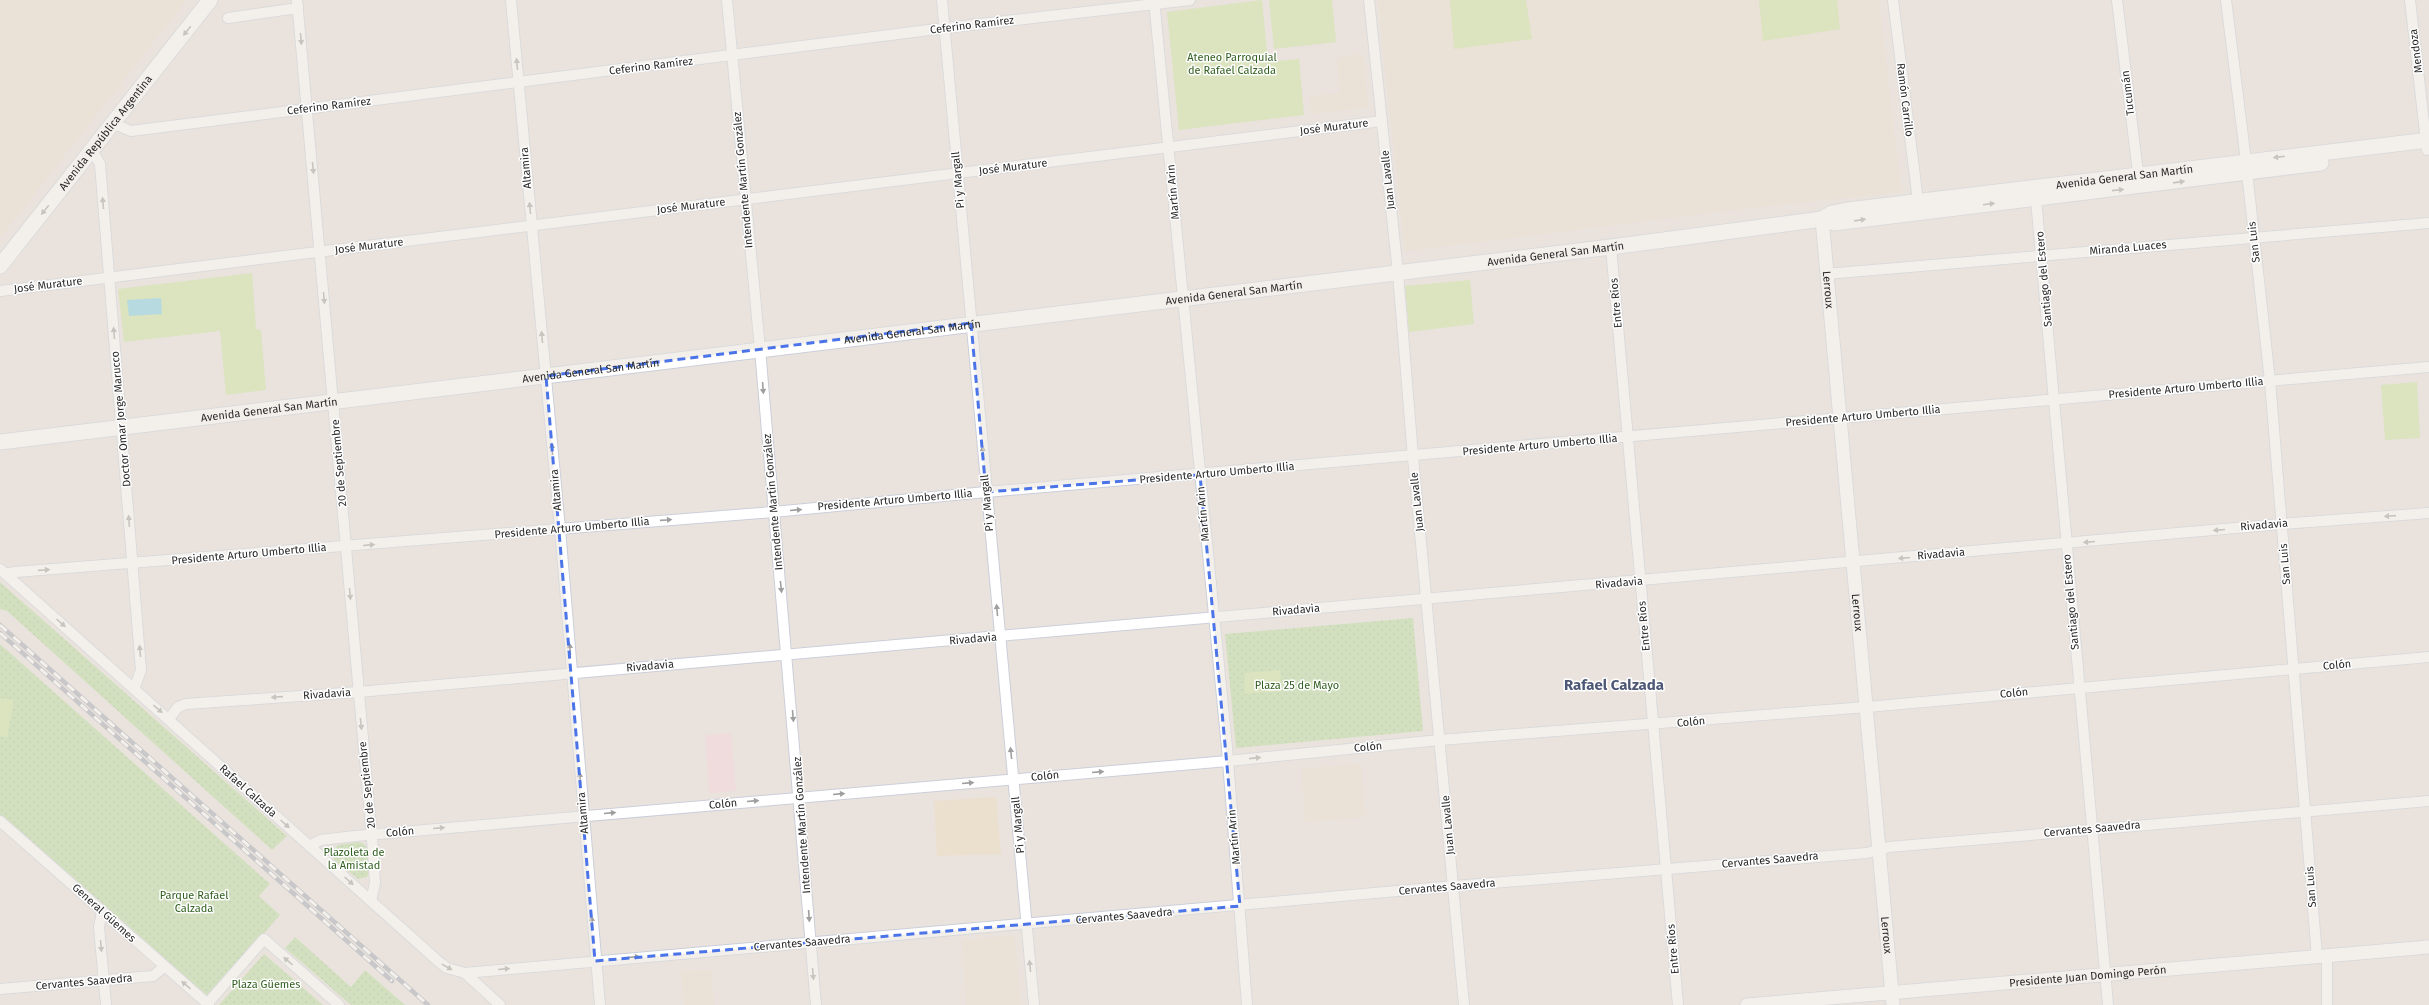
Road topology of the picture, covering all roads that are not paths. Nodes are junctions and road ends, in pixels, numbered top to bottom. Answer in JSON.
{"nodes":[{"id":1,"x":210,"y":0,"type":"edge"},
{"id":2,"x":511,"y":0,"type":"edge"},
{"id":3,"x":727,"y":0,"type":"edge"},
{"id":4,"x":942,"y":0,"type":"edge"},
{"id":5,"x":1190,"y":0,"type":"edge"},
{"id":6,"x":1369,"y":0,"type":"edge"},
{"id":7,"x":1893,"y":0,"type":"edge"},
{"id":8,"x":2117,"y":0,"type":"edge"},
{"id":9,"x":2226,"y":0,"type":"edge"},
{"id":10,"x":2410,"y":0,"type":"edge"},
{"id":11,"x":1154,"y":2,"type":"edge"},
{"id":12,"x":298,"y":4,"type":"edge"},
{"id":13,"x":228,"y":18,"type":"dead end"},
{"id":14,"x":945,"y":28,"type":"junction"},
{"id":15,"x":732,"y":56,"type":"junction"},
{"id":16,"x":518,"y":84,"type":"junction"},
{"id":17,"x":307,"y":108,"type":"junction"},
{"id":18,"x":1382,"y":122,"type":"junction"},
{"id":19,"x":114,"y":124,"type":"junction"},
{"id":20,"x":2428,"y":145,"type":"edge"},
{"id":21,"x":1169,"y":147,"type":"junction"},
{"id":22,"x":92,"y":150,"type":"junction"},
{"id":23,"x":2246,"y":167,"type":"junction"},
{"id":24,"x":957,"y":174,"type":"junction"},
{"id":25,"x":2139,"y":181,"type":"junction"},
{"id":26,"x":2036,"y":199,"type":"junction"},
{"id":27,"x":744,"y":200,"type":"junction"},
{"id":28,"x":1918,"y":201,"type":"junction"},
{"id":29,"x":1822,"y":219,"type":"junction"},
{"id":30,"x":2429,"y":223,"type":"edge"},
{"id":31,"x":531,"y":226,"type":"junction"},
{"id":32,"x":2253,"y":238,"type":"junction"},
{"id":33,"x":1611,"y":247,"type":"junction"},
{"id":34,"x":320,"y":252,"type":"junction"},
{"id":35,"x":2042,"y":255,"type":"junction"},
{"id":36,"x":0,"y":266,"type":"edge"},
{"id":37,"x":1398,"y":273,"type":"junction"},
{"id":38,"x":1826,"y":274,"type":"junction"},
{"id":39,"x":109,"y":277,"type":"junction"},
{"id":40,"x":0,"y":291,"type":"edge"},
{"id":41,"x":1183,"y":298,"type":"junction"},
{"id":42,"x":971,"y":323,"type":"junction"},
{"id":43,"x":760,"y":349,"type":"junction"},
{"id":44,"x":2429,"y":367,"type":"edge"},
{"id":45,"x":546,"y":376,"type":"junction"},
{"id":46,"x":2270,"y":381,"type":"junction"},
{"id":47,"x":2054,"y":399,"type":"junction"},
{"id":48,"x":333,"y":402,"type":"junction"},
{"id":49,"x":1840,"y":418,"type":"junction"},
{"id":50,"x":122,"y":427,"type":"junction"},
{"id":51,"x":1627,"y":437,"type":"junction"},
{"id":52,"x":1,"y":442,"type":"edge"},
{"id":53,"x":1413,"y":456,"type":"junction"},
{"id":54,"x":1200,"y":475,"type":"junction"},
{"id":55,"x":986,"y":492,"type":"junction"},
{"id":56,"x":773,"y":512,"type":"junction"},
{"id":57,"x":2429,"y":513,"type":"edge"},
{"id":58,"x":2281,"y":524,"type":"junction"},
{"id":59,"x":560,"y":528,"type":"junction"},
{"id":60,"x":2066,"y":544,"type":"junction"},
{"id":61,"x":347,"y":547,"type":"junction"},
{"id":62,"x":1852,"y":562,"type":"junction"},
{"id":63,"x":132,"y":564,"type":"junction"},
{"id":64,"x":3,"y":572,"type":"edge"},
{"id":65,"x":1640,"y":581,"type":"junction"},
{"id":66,"x":1427,"y":599,"type":"junction"},
{"id":67,"x":1212,"y":617,"type":"junction"},
{"id":68,"x":999,"y":636,"type":"junction"},
{"id":69,"x":787,"y":654,"type":"junction"},
{"id":70,"x":2429,"y":657,"type":"edge"},
{"id":71,"x":2294,"y":669,"type":"junction"},
{"id":72,"x":572,"y":673,"type":"junction"},
{"id":73,"x":2079,"y":687,"type":"junction"},
{"id":74,"x":134,"y":688,"type":"junction"},
{"id":75,"x":358,"y":692,"type":"junction"},
{"id":76,"x":1867,"y":707,"type":"junction"},
{"id":77,"x":169,"y":719,"type":"junction"},
{"id":78,"x":1653,"y":725,"type":"junction"},
{"id":79,"x":1440,"y":740,"type":"junction"},
{"id":80,"x":1228,"y":761,"type":"junction"},
{"id":81,"x":1014,"y":779,"type":"junction"},
{"id":82,"x":800,"y":797,"type":"junction"},
{"id":83,"x":2429,"y":801,"type":"edge"},
{"id":84,"x":2306,"y":813,"type":"junction"},
{"id":85,"x":583,"y":815,"type":"junction"},
{"id":86,"x":0,"y":820,"type":"edge"},
{"id":87,"x":2092,"y":829,"type":"junction"},
{"id":88,"x":372,"y":834,"type":"junction"},
{"id":89,"x":309,"y":846,"type":"junction"},
{"id":90,"x":1879,"y":850,"type":"junction"},
{"id":91,"x":1666,"y":869,"type":"junction"},
{"id":92,"x":1454,"y":886,"type":"junction"},
{"id":93,"x":371,"y":901,"type":"junction"},
{"id":94,"x":1240,"y":906,"type":"junction"},
{"id":95,"x":102,"y":912,"type":"junction"},
{"id":96,"x":1027,"y":924,"type":"junction"},
{"id":97,"x":811,"y":943,"type":"junction"},
{"id":98,"x":2426,"y":947,"type":"edge"},
{"id":99,"x":2322,"y":956,"type":"junction"},
{"id":100,"x":595,"y":961,"type":"junction"},
{"id":101,"x":164,"y":968,"type":"junction"},
{"id":102,"x":465,"y":972,"type":"junction"},
{"id":103,"x":2105,"y":974,"type":"junction"},
{"id":104,"x":104,"y":980,"type":"junction"},
{"id":105,"x":0,"y":989,"type":"edge"},
{"id":106,"x":1892,"y":999,"type":"edge"},
{"id":107,"x":208,"y":1004,"type":"edge"},
{"id":108,"x":106,"y":1005,"type":"edge"},
{"id":109,"x":339,"y":1005,"type":"edge"},
{"id":110,"x":500,"y":1005,"type":"edge"},
{"id":111,"x":600,"y":1005,"type":"edge"},
{"id":112,"x":816,"y":1005,"type":"edge"},
{"id":113,"x":1034,"y":1005,"type":"edge"},
{"id":114,"x":1248,"y":1005,"type":"edge"},
{"id":115,"x":1464,"y":1005,"type":"edge"},
{"id":116,"x":1678,"y":1005,"type":"edge"},
{"id":117,"x":1747,"y":1005,"type":"edge"},
{"id":118,"x":2108,"y":1005,"type":"edge"},
{"id":119,"x":2327,"y":1005,"type":"edge"}],
"edges":[{"from":1,"to":19,"type":"main road","name":"Avenida República Argentina","one_way":true},
{"from":16,"to":2,"type":"street","name":"Altamira","one_way":true},
{"from":3,"to":15,"type":"street","name":"Intendente Martín González"},
{"from":4,"to":14,"type":"street","name":"Pi y Margall"},
{"from":5,"to":11,"type":"street","name":"Ceferino Ramírez"},
{"from":6,"to":18,"type":"street","name":"Juan Lavalle"},
{"from":7,"to":28,"type":"street","name":"Ramón Carrillo"},
{"from":8,"to":25,"type":"street","name":"Tucumán"},
{"from":9,"to":23,"type":"street","name":"San Luis"},
{"from":10,"to":20,"type":"street","name":"Mendoza"},
{"from":11,"to":14,"type":"street","name":"Ceferino Ramírez"},
{"from":11,"to":21,"type":"street","name":"Martín Arin"},
{"from":12,"to":13,"type":"street"},
{"from":12,"to":17,"type":"street","name":"20 de Septiembre","one_way":true},
{"from":14,"to":15,"type":"street","name":"Ceferino Ramírez"},
{"from":14,"to":24,"type":"street","name":"Pi y Margall"},
{"from":15,"to":16,"type":"street","name":"Ceferino Ramírez"},
{"from":15,"to":27,"type":"street","name":"Intendente Martín González"},
{"from":16,"to":17,"type":"street","name":"Ceferino Ramírez"},
{"from":31,"to":16,"type":"street","name":"Altamira","one_way":true},
{"from":17,"to":19,"type":"street","name":"Ceferino Ramírez"},
{"from":17,"to":34,"type":"street","name":"20 de Septiembre","one_way":true},
{"from":18,"to":21,"type":"street","name":"José Murature"},
{"from":18,"to":37,"type":"street","name":"Juan Lavalle"},
{"from":19,"to":22,"type":"main road","name":"Avenida República Argentina"},
{"from":20,"to":23,"type":"main road","name":"Avenida General San Martín"},
{"from":21,"to":24,"type":"street","name":"José Murature"},
{"from":21,"to":41,"type":"street","name":"Martín Arin"},
{"from":22,"to":36,"type":"main road","name":"Avenida República Argentina","one_way":true},
{"from":39,"to":22,"type":"street","name":"Doctor Omar Jorge Marucco","one_way":true},
{"from":23,"to":25,"type":"main road","name":"Avenida General San Martín"},
{"from":23,"to":32,"type":"street","name":"San Luis"},
{"from":24,"to":27,"type":"street","name":"José Murature"},
{"from":24,"to":42,"type":"street","name":"Pi y Margall"},
{"from":26,"to":25,"type":"main road","name":"Avenida General San Martín","one_way":true},
{"from":25,"to":28,"type":"main road","name":"Avenida General San Martín"},
{"from":29,"to":26,"type":"main road","name":"Avenida General San Martín","one_way":true},
{"from":26,"to":35,"type":"street","name":"Santiago del Estero"},
{"from":27,"to":31,"type":"street","name":"José Murature"},
{"from":27,"to":43,"type":"street","name":"Intendente Martín González"},
{"from":28,"to":29,"type":"main road","name":"Avenida General San Martín"},
{"from":29,"to":33,"type":"main road","name":"Avenida General San Martín"},
{"from":29,"to":38,"type":"street","name":"Lerroux"},
{"from":30,"to":32,"type":"street","name":"Miranda Luaces"},
{"from":31,"to":34,"type":"street","name":"José Murature"},
{"from":45,"to":31,"type":"street","name":"Altamira","one_way":true},
{"from":32,"to":35,"type":"street","name":"Miranda Luaces"},
{"from":32,"to":46,"type":"street","name":"San Luis"},
{"from":33,"to":37,"type":"main road","name":"Avenida General San Martín"},
{"from":33,"to":51,"type":"street","name":"Entre Ríos"},
{"from":34,"to":39,"type":"street","name":"José Murature"},
{"from":34,"to":48,"type":"street","name":"20 de Septiembre","one_way":true},
{"from":35,"to":38,"type":"street","name":"Miranda Luaces"},
{"from":35,"to":47,"type":"street","name":"Santiago del Estero"},
{"from":37,"to":41,"type":"main road","name":"Avenida General San Martín"},
{"from":37,"to":53,"type":"street","name":"Juan Lavalle"},
{"from":38,"to":49,"type":"street","name":"Lerroux"},
{"from":39,"to":40,"type":"street","name":"José Murature"},
{"from":50,"to":39,"type":"street","name":"Doctor Omar Jorge Marucco","one_way":true},
{"from":41,"to":42,"type":"main road","name":"Avenida General San Martín"},
{"from":41,"to":54,"type":"street","name":"Martín Arin"},
{"from":42,"to":43,"type":"main road","name":"Avenida General San Martín"},
{"from":55,"to":42,"type":"street","name":"Pi y Margall","one_way":true},
{"from":43,"to":45,"type":"main road","name":"Avenida General San Martín"},
{"from":43,"to":56,"type":"street","name":"Intendente Martín González","one_way":true},
{"from":44,"to":46,"type":"street","name":"Presidente Arturo Umberto Illia"},
{"from":45,"to":48,"type":"main road","name":"Avenida General San Martín"},
{"from":59,"to":45,"type":"street","name":"Altamira","one_way":true},
{"from":46,"to":47,"type":"street","name":"Presidente Arturo Umberto Illia"},
{"from":46,"to":58,"type":"street","name":"San Luis"},
{"from":47,"to":49,"type":"street","name":"Presidente Arturo Umberto Illia"},
{"from":47,"to":60,"type":"street","name":"Santiago del Estero"},
{"from":48,"to":50,"type":"main road","name":"Avenida General San Martín"},
{"from":48,"to":61,"type":"street","name":"20 de Septiembre"},
{"from":49,"to":51,"type":"street","name":"Presidente Arturo Umberto Illia"},
{"from":49,"to":62,"type":"street","name":"Lerroux"},
{"from":50,"to":52,"type":"main road","name":"Avenida General San Martín"},
{"from":63,"to":50,"type":"street","name":"Doctor Omar Jorge Marucco","one_way":true},
{"from":51,"to":53,"type":"street","name":"Presidente Arturo Umberto Illia"},
{"from":51,"to":65,"type":"street","name":"Entre Ríos"},
{"from":53,"to":54,"type":"street","name":"Presidente Arturo Umberto Illia"},
{"from":53,"to":66,"type":"street","name":"Juan Lavalle"},
{"from":54,"to":55,"type":"street","name":"Presidente Arturo Umberto Illia"},
{"from":54,"to":67,"type":"street","name":"Martín Arin"},
{"from":56,"to":55,"type":"street","name":"Presidente Arturo Umberto Illia","one_way":true},
{"from":68,"to":55,"type":"street","name":"Pi y Margall","one_way":true},
{"from":59,"to":56,"type":"street","name":"Presidente Arturo Umberto Illia","one_way":true},
{"from":56,"to":69,"type":"street","name":"Intendente Martín González","one_way":true},
{"from":57,"to":58,"type":"street","name":"Rivadavia","one_way":true},
{"from":58,"to":60,"type":"street","name":"Rivadavia","one_way":true},
{"from":58,"to":71,"type":"street","name":"San Luis"},
{"from":61,"to":59,"type":"street","name":"Presidente Arturo Umberto Illia","one_way":true},
{"from":72,"to":59,"type":"street","name":"Altamira","one_way":true},
{"from":60,"to":62,"type":"street","name":"Rivadavia","one_way":true},
{"from":60,"to":73,"type":"street","name":"Santiago del Estero"},
{"from":61,"to":63,"type":"street","name":"Presidente Arturo Umberto Illia"},
{"from":61,"to":75,"type":"street","name":"20 de Septiembre","one_way":true},
{"from":62,"to":65,"type":"street","name":"Rivadavia"},
{"from":62,"to":76,"type":"street","name":"Lerroux"},
{"from":64,"to":63,"type":"street","name":"Presidente Arturo Umberto Illia","one_way":true},
{"from":74,"to":63,"type":"street","name":"Doctor Omar Jorge Marucco","one_way":true},
{"from":64,"to":74,"type":"street","name":"Rafael Calzada","one_way":true},
{"from":65,"to":66,"type":"street","name":"Rivadavia"},
{"from":65,"to":78,"type":"street","name":"Entre Ríos"},
{"from":66,"to":67,"type":"street","name":"Rivadavia"},
{"from":66,"to":79,"type":"street","name":"Juan Lavalle"},
{"from":67,"to":68,"type":"street","name":"Rivadavia"},
{"from":67,"to":80,"type":"street","name":"Martín Arin"},
{"from":68,"to":69,"type":"street","name":"Rivadavia"},
{"from":81,"to":68,"type":"street","name":"Pi y Margall","one_way":true},
{"from":69,"to":72,"type":"street","name":"Rivadavia"},
{"from":69,"to":82,"type":"street","name":"Intendente Martín González","one_way":true},
{"from":70,"to":71,"type":"street","name":"Colón"},
{"from":71,"to":73,"type":"street","name":"Colón"},
{"from":71,"to":84,"type":"street","name":"San Luis"},
{"from":72,"to":75,"type":"street","name":"Rivadavia"},
{"from":85,"to":72,"type":"street","name":"Altamira","one_way":true},
{"from":73,"to":76,"type":"street","name":"Colón"},
{"from":73,"to":87,"type":"street","name":"Santiago del Estero"},
{"from":74,"to":77,"type":"street","name":"Rafael Calzada","one_way":true},
{"from":75,"to":77,"type":"street","name":"Rivadavia","one_way":true},
{"from":75,"to":88,"type":"street","name":"20 de Septiembre","one_way":true},
{"from":76,"to":78,"type":"street","name":"Colón"},
{"from":76,"to":90,"type":"street","name":"Lerroux"},
{"from":77,"to":89,"type":"street","name":"Rafael Calzada","one_way":true},
{"from":78,"to":79,"type":"street","name":"Colón"},
{"from":78,"to":91,"type":"street","name":"Entre Ríos"},
{"from":80,"to":79,"type":"street","name":"Colón","one_way":true},
{"from":79,"to":92,"type":"street","name":"Juan Lavalle"},
{"from":81,"to":80,"type":"street","name":"Colón","one_way":true},
{"from":80,"to":94,"type":"street","name":"Martín Arin"},
{"from":82,"to":81,"type":"street","name":"Colón","one_way":true},
{"from":81,"to":96,"type":"street","name":"Pi y Margall"},
{"from":85,"to":82,"type":"street","name":"Colón","one_way":true},
{"from":82,"to":97,"type":"street","name":"Intendente Martín González","one_way":true},
{"from":83,"to":84,"type":"street","name":"Cervantes Saavedra"},
{"from":84,"to":87,"type":"street","name":"Cervantes Saavedra"},
{"from":84,"to":99,"type":"street","name":"San Luis"},
{"from":88,"to":85,"type":"street","name":"Colón","one_way":true},
{"from":100,"to":85,"type":"street","name":"Altamira","one_way":true},
{"from":86,"to":95,"type":"street","name":"General Güemes"},
{"from":87,"to":90,"type":"street","name":"Cervantes Saavedra"},
{"from":87,"to":103,"type":"street","name":"Santiago del Estero"},
{"from":88,"to":89,"type":"street","name":"Colón"},
{"from":88,"to":93,"type":"street","name":"20 de Septiembre"},
{"from":89,"to":93,"type":"street","name":"Rafael Calzada","one_way":true},
{"from":90,"to":91,"type":"street","name":"Cervantes Saavedra"},
{"from":90,"to":106,"type":"street","name":"Lerroux"},
{"from":91,"to":92,"type":"street","name":"Cervantes Saavedra"},
{"from":91,"to":116,"type":"street","name":"Entre Ríos"},
{"from":92,"to":94,"type":"street","name":"Cervantes Saavedra"},
{"from":92,"to":115,"type":"street","name":"Juan Lavalle"},
{"from":93,"to":102,"type":"street","name":"Rafael Calzada","one_way":true},
{"from":94,"to":96,"type":"street","name":"Cervantes Saavedra"},
{"from":94,"to":114,"type":"street","name":"Martín Arin"},
{"from":95,"to":101,"type":"street","name":"General Güemes"},
{"from":95,"to":104,"type":"street","one_way":true},
{"from":96,"to":97,"type":"street","name":"Cervantes Saavedra"},
{"from":113,"to":96,"type":"street","name":"Pi y Margall","one_way":true},
{"from":100,"to":97,"type":"street","name":"Cervantes Saavedra","one_way":true},
{"from":97,"to":112,"type":"street","name":"Intendente Martín González","one_way":true},
{"from":98,"to":99,"type":"street","name":"Presidente Juan Domingo Perón"},
{"from":99,"to":103,"type":"street","name":"Presidente Juan Domingo Perón"},
{"from":99,"to":119,"type":"street","name":"San Luis"},
{"from":102,"to":100,"type":"street","name":"Cervantes Saavedra","one_way":true},
{"from":100,"to":111,"type":"street","name":"Altamira"},
{"from":101,"to":104,"type":"street","name":"Cervantes Saavedra"},
{"from":107,"to":101,"type":"street","name":"General Güemes","one_way":true},
{"from":102,"to":110,"type":"street","name":"Rafael Calzada"},
{"from":103,"to":106,"type":"street","name":"Presidente Juan Domingo Perón"},
{"from":103,"to":118,"type":"street","name":"Santiago del Estero"},
{"from":104,"to":105,"type":"street","name":"Cervantes Saavedra"},
{"from":104,"to":108,"type":"street"},
{"from":106,"to":117,"type":"street","name":"Presidente Juan Domingo Perón"},
{"from":109,"to":107,"type":"street","one_way":true}]}
